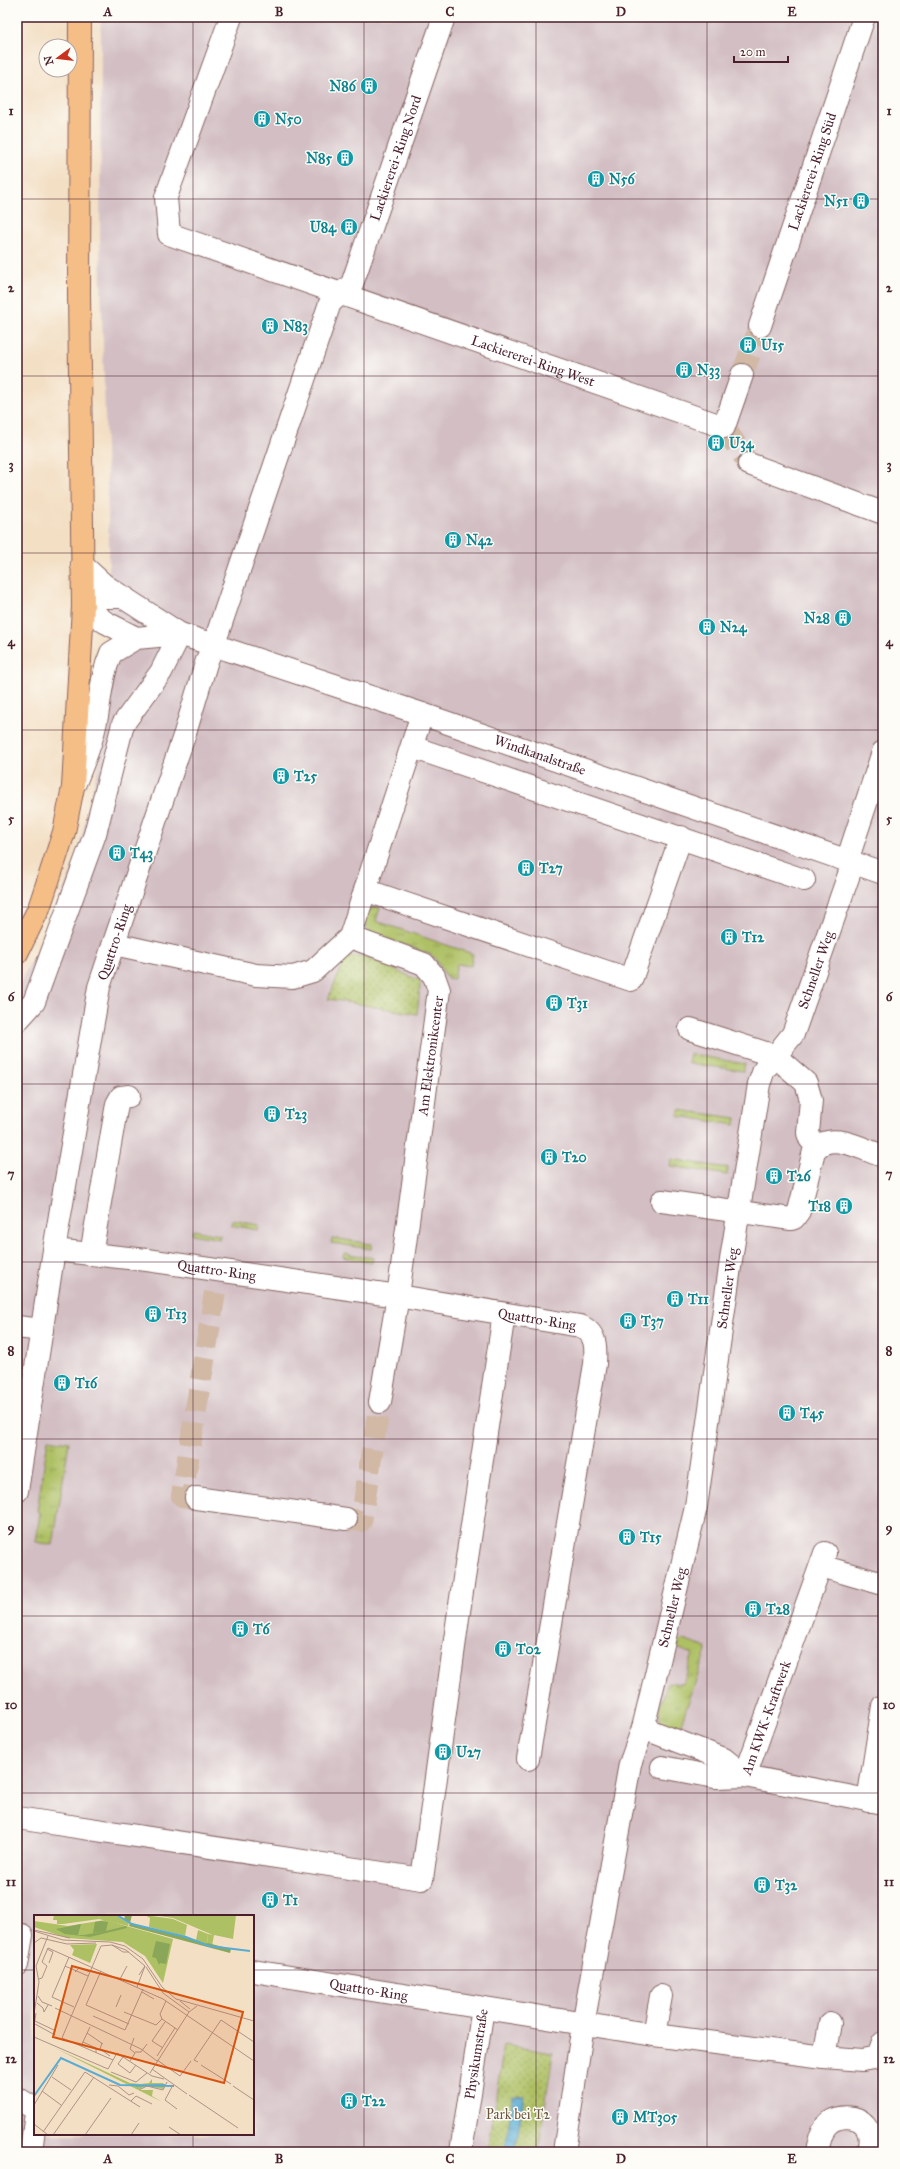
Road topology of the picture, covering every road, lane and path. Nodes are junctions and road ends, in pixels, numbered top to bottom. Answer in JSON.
{"nodes":[{"id":1,"x":80,"y":17,"type":"edge"},
{"id":2,"x":232,"y":17,"type":"edge"},
{"id":3,"x":444,"y":17,"type":"edge"},
{"id":4,"x":864,"y":17,"type":"edge"},
{"id":5,"x":341,"y":295,"type":"junction"},
{"id":6,"x":760,"y":326,"type":"tunnel mouth"},
{"id":7,"x":742,"y":375,"type":"tunnel mouth"},
{"id":8,"x":749,"y":464,"type":"tunnel mouth"},
{"id":9,"x":883,"y":513,"type":"edge"},
{"id":10,"x":82,"y":565,"type":"junction"},
{"id":11,"x":124,"y":597,"type":"junction"},
{"id":12,"x":83,"y":606,"type":"junction"},
{"id":13,"x":136,"y":638,"type":"junction"},
{"id":14,"x":197,"y":639,"type":"junction"},
{"id":15,"x":422,"y":714,"type":"junction"},
{"id":16,"x":412,"y":747,"type":"junction"},
{"id":17,"x":883,"y":752,"type":"edge"},
{"id":18,"x":73,"y":788,"type":"junction"},
{"id":19,"x":722,"y":818,"type":"junction"},
{"id":20,"x":681,"y":837,"type":"junction"},
{"id":21,"x":711,"y":848,"type":"junction"},
{"id":22,"x":850,"y":862,"type":"junction"},
{"id":23,"x":883,"y":873,"type":"edge"},
{"id":24,"x":804,"y":880,"type":"dead end"},
{"id":25,"x":365,"y":890,"type":"junction"},
{"id":26,"x":350,"y":937,"type":"junction"},
{"id":27,"x":114,"y":944,"type":"junction"},
{"id":28,"x":17,"y":953,"type":"edge"},
{"id":29,"x":17,"y":1021,"type":"edge"},
{"id":30,"x":690,"y":1029,"type":"dead end"},
{"id":31,"x":775,"y":1056,"type":"junction"},
{"id":32,"x":129,"y":1096,"type":"dead end"},
{"id":33,"x":818,"y":1146,"type":"junction"},
{"id":34,"x":883,"y":1156,"type":"edge"},
{"id":35,"x":662,"y":1201,"type":"dead end"},
{"id":36,"x":738,"y":1212,"type":"junction"},
{"id":37,"x":54,"y":1250,"type":"junction"},
{"id":38,"x":92,"y":1254,"type":"junction"},
{"id":39,"x":398,"y":1296,"type":"junction"},
{"id":40,"x":504,"y":1314,"type":"junction"},
{"id":41,"x":17,"y":1327,"type":"edge"},
{"id":42,"x":42,"y":1330,"type":"junction"},
{"id":43,"x":26,"y":1371,"type":"edge"},
{"id":44,"x":380,"y":1402,"type":"tunnel mouth"},
{"id":45,"x":17,"y":1491,"type":"edge"},
{"id":46,"x":196,"y":1498,"type":"tunnel mouth"},
{"id":47,"x":346,"y":1518,"type":"tunnel mouth"},
{"id":48,"x":883,"y":1584,"type":"edge"},
{"id":49,"x":883,"y":1706,"type":"edge"},
{"id":50,"x":643,"y":1728,"type":"junction"},
{"id":51,"x":528,"y":1759,"type":"dead end"},
{"id":52,"x":662,"y":1767,"type":"dead end"},
{"id":53,"x":745,"y":1776,"type":"junction"},
{"id":54,"x":875,"y":1802,"type":"edge"},
{"id":55,"x":17,"y":1818,"type":"edge"},
{"id":56,"x":25,"y":1935,"type":"edge"},
{"id":57,"x":17,"y":1965,"type":"edge"},
{"id":58,"x":254,"y":1971,"type":"edge"},
{"id":59,"x":661,"y":1996,"type":"dead end"},
{"id":60,"x":483,"y":2008,"type":"junction"},
{"id":61,"x":830,"y":2023,"type":"dead end"},
{"id":62,"x":583,"y":2025,"type":"junction"},
{"id":63,"x":654,"y":2035,"type":"junction"},
{"id":64,"x":883,"y":2044,"type":"edge"},
{"id":65,"x":824,"y":2057,"type":"junction"},
{"id":66,"x":17,"y":2098,"type":"edge"},
{"id":67,"x":34,"y":2108,"type":"edge"},
{"id":68,"x":34,"y":2126,"type":"edge"},
{"id":69,"x":818,"y":2150,"type":"edge"},
{"id":70,"x":868,"y":2150,"type":"edge"},
{"id":71,"x":30,"y":2152,"type":"edge"},
{"id":72,"x":461,"y":2152,"type":"edge"},
{"id":73,"x":564,"y":2152,"type":"edge"}],
"edges":[{"from":1,"to":10,"type":"main road"},
{"from":2,"to":5,"type":"lane","name":"Lackiererei-Ring West"},
{"from":3,"to":5,"type":"lane","name":"Lackiererei-Ring Nord"},
{"from":4,"to":6,"type":"lane","name":"Lackiererei-Ring Süd"},
{"from":5,"to":7,"type":"lane","name":"Lackiererei-Ring West"},
{"from":5,"to":14,"type":"lane","name":"Lackiererei-Ring Nord"},
{"from":8,"to":9,"type":"lane"},
{"from":10,"to":11,"type":"lane"},
{"from":10,"to":12,"type":"main road"},
{"from":11,"to":12,"type":"lane"},
{"from":11,"to":14,"type":"lane"},
{"from":12,"to":13,"type":"lane"},
{"from":12,"to":18,"type":"main road"},
{"from":13,"to":14,"type":"lane"},
{"from":13,"to":18,"type":"lane"},
{"from":14,"to":15,"type":"lane","name":"Windkanalstraße"},
{"from":14,"to":27,"type":"lane","name":"Quattro-Ring"},
{"from":14,"to":29,"type":"lane"},
{"from":15,"to":16,"type":"lane"},
{"from":15,"to":19,"type":"lane","name":"Windkanalstraße"},
{"from":16,"to":20,"type":"lane"},
{"from":16,"to":25,"type":"lane"},
{"from":17,"to":22,"type":"lane","name":"Schneller Weg"},
{"from":18,"to":28,"type":"main road"},
{"from":19,"to":21,"type":"lane"},
{"from":19,"to":22,"type":"lane","name":"Windkanalstraße"},
{"from":20,"to":21,"type":"lane"},
{"from":20,"to":25,"type":"lane"},
{"from":21,"to":24,"type":"lane"},
{"from":22,"to":23,"type":"lane","name":"Windkanalstraße"},
{"from":22,"to":31,"type":"lane","name":"Schneller Weg"},
{"from":25,"to":26,"type":"lane"},
{"from":26,"to":27,"type":"lane"},
{"from":26,"to":39,"type":"lane","name":"Am Elektronikcenter"},
{"from":27,"to":37,"type":"lane","name":"Quattro-Ring"},
{"from":30,"to":31,"type":"lane"},
{"from":31,"to":33,"type":"lane"},
{"from":31,"to":36,"type":"lane","name":"Schneller Weg"},
{"from":32,"to":38,"type":"lane"},
{"from":33,"to":34,"type":"lane"},
{"from":33,"to":36,"type":"lane"},
{"from":35,"to":36,"type":"lane"},
{"from":36,"to":50,"type":"lane","name":"Schneller Weg"},
{"from":37,"to":38,"type":"lane","name":"Quattro-Ring"},
{"from":37,"to":42,"type":"lane","name":"Quattro-Ring"},
{"from":38,"to":39,"type":"lane","name":"Quattro-Ring"},
{"from":39,"to":40,"type":"lane","name":"Quattro-Ring"},
{"from":39,"to":44,"type":"lane","name":"Am Elektronikcenter"},
{"from":40,"to":51,"type":"lane","name":"Quattro-Ring"},
{"from":40,"to":55,"type":"lane"},
{"from":41,"to":42,"type":"lane"},
{"from":42,"to":43,"type":"lane","name":"Quattro-Ring"},
{"from":43,"to":45,"type":"lane","name":"Quattro-Ring"},
{"from":46,"to":47,"type":"lane"},
{"from":48,"to":53,"type":"lane","name":"Am KWK-Kraftwerk"},
{"from":49,"to":54,"type":"lane"},
{"from":50,"to":53,"type":"lane","name":"Am KWK-Kraftwerk"},
{"from":50,"to":62,"type":"lane","name":"Schneller Weg"},
{"from":52,"to":53,"type":"lane"},
{"from":53,"to":54,"type":"lane"},
{"from":56,"to":57,"type":"lane"},
{"from":58,"to":60,"type":"lane","name":"Quattro-Ring"},
{"from":59,"to":63,"type":"lane"},
{"from":60,"to":62,"type":"lane","name":"Physikumstraße"},
{"from":60,"to":72,"type":"lane","name":"Physikumstraße"},
{"from":61,"to":65,"type":"lane"},
{"from":62,"to":63,"type":"lane","name":"Physikumstraße"},
{"from":62,"to":73,"type":"lane","name":"Schneller Weg"},
{"from":63,"to":65,"type":"lane","name":"Physikumstraße"},
{"from":64,"to":65,"type":"lane","name":"Physikumstraße"},
{"from":66,"to":67,"type":"lane"},
{"from":68,"to":71,"type":"lane"},
{"from":69,"to":70,"type":"lane"}]}
